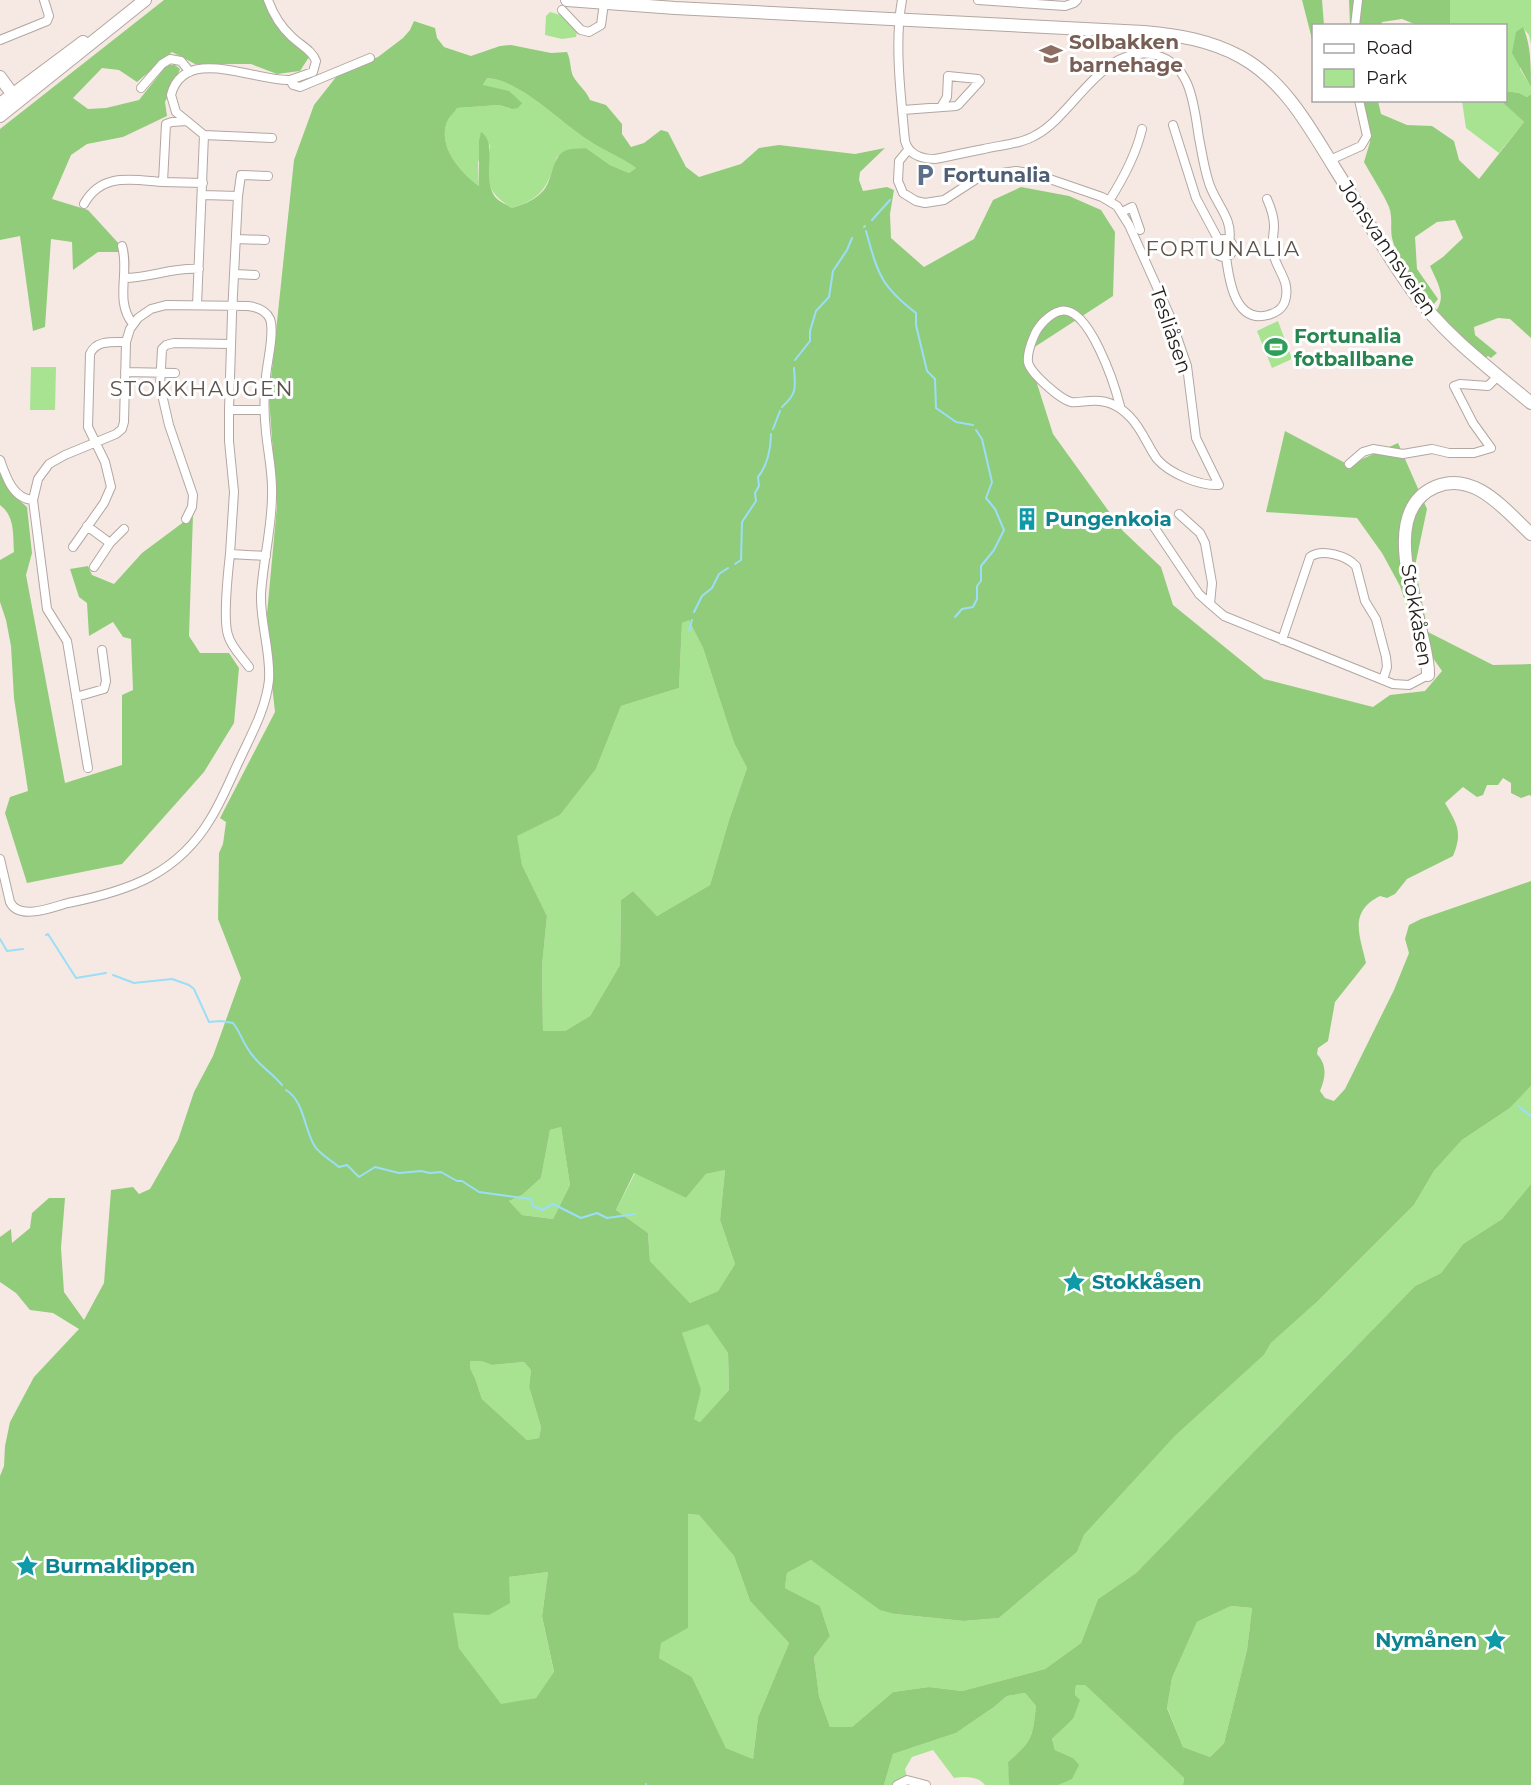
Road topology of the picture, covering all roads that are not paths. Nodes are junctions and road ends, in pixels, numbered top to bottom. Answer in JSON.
{"nodes":[{"id":1,"x":44,"y":0,"type":"edge"},
{"id":2,"x":145,"y":0,"type":"edge"},
{"id":3,"x":268,"y":0,"type":"edge"},
{"id":4,"x":902,"y":0,"type":"edge"},
{"id":5,"x":978,"y":0,"type":"edge"},
{"id":6,"x":1077,"y":0,"type":"edge"},
{"id":7,"x":1358,"y":0,"type":"edge"},
{"id":8,"x":604,"y":3,"type":"junction"},
{"id":9,"x":565,"y":5,"type":"edge"},
{"id":10,"x":898,"y":20,"type":"junction"},
{"id":11,"x":1355,"y":24,"type":"edge"},
{"id":12,"x":0,"y":40,"type":"edge"},
{"id":13,"x":370,"y":58,"type":"dead end"},
{"id":14,"x":190,"y":72,"type":"junction"},
{"id":15,"x":0,"y":77,"type":"edge"},
{"id":16,"x":290,"y":80,"type":"junction"},
{"id":17,"x":0,"y":87,"type":"edge"},
{"id":18,"x":141,"y":88,"type":"dead end"},
{"id":19,"x":10,"y":100,"type":"edge"},
{"id":20,"x":1359,"y":102,"type":"edge"},
{"id":21,"x":941,"y":107,"type":"junction"},
{"id":22,"x":903,"y":110,"type":"junction"},
{"id":23,"x":0,"y":116,"type":"edge"},
{"id":24,"x":187,"y":121,"type":"junction"},
{"id":25,"x":1173,"y":125,"type":"dead end"},
{"id":26,"x":1142,"y":129,"type":"dead end"},
{"id":27,"x":204,"y":135,"type":"junction"},
{"id":28,"x":272,"y":138,"type":"dead end"},
{"id":29,"x":908,"y":150,"type":"junction"},
{"id":30,"x":1330,"y":160,"type":"junction"},
{"id":31,"x":268,"y":176,"type":"dead end"},
{"id":32,"x":163,"y":183,"type":"junction"},
{"id":33,"x":203,"y":183,"type":"junction"},
{"id":34,"x":203,"y":195,"type":"junction"},
{"id":35,"x":238,"y":196,"type":"junction"},
{"id":36,"x":1268,"y":199,"type":"dead end"},
{"id":37,"x":1109,"y":201,"type":"junction"},
{"id":38,"x":84,"y":204,"type":"dead end"},
{"id":39,"x":1122,"y":212,"type":"junction"},
{"id":40,"x":1140,"y":230,"type":"dead end"},
{"id":41,"x":236,"y":239,"type":"junction"},
{"id":42,"x":265,"y":240,"type":"dead end"},
{"id":43,"x":1219,"y":241,"type":"junction"},
{"id":44,"x":1229,"y":241,"type":"junction"},
{"id":45,"x":122,"y":246,"type":"dead end"},
{"id":46,"x":1226,"y":257,"type":"junction"},
{"id":47,"x":199,"y":269,"type":"junction"},
{"id":48,"x":234,"y":274,"type":"junction"},
{"id":49,"x":255,"y":275,"type":"dead end"},
{"id":50,"x":124,"y":278,"type":"junction"},
{"id":51,"x":197,"y":305,"type":"junction"},
{"id":52,"x":232,"y":306,"type":"junction"},
{"id":53,"x":133,"y":324,"type":"junction"},
{"id":54,"x":126,"y":342,"type":"junction"},
{"id":55,"x":231,"y":344,"type":"junction"},
{"id":56,"x":125,"y":372,"type":"junction"},
{"id":57,"x":175,"y":373,"type":"dead end"},
{"id":58,"x":160,"y":374,"type":"junction"},
{"id":59,"x":1498,"y":376,"type":"junction"},
{"id":60,"x":1531,"y":403,"type":"edge"},
{"id":61,"x":1120,"y":406,"type":"junction"},
{"id":62,"x":229,"y":410,"type":"junction"},
{"id":63,"x":264,"y":410,"type":"junction"},
{"id":64,"x":97,"y":442,"type":"junction"},
{"id":65,"x":0,"y":460,"type":"edge"},
{"id":66,"x":1349,"y":464,"type":"dead end"},
{"id":67,"x":33,"y":500,"type":"junction"},
{"id":68,"x":1179,"y":514,"type":"dead end"},
{"id":69,"x":186,"y":519,"type":"dead end"},
{"id":70,"x":87,"y":526,"type":"junction"},
{"id":71,"x":1154,"y":527,"type":"dead end"},
{"id":72,"x":124,"y":528,"type":"dead end"},
{"id":73,"x":1531,"y":534,"type":"edge"},
{"id":74,"x":110,"y":543,"type":"junction"},
{"id":75,"x":73,"y":547,"type":"dead end"},
{"id":76,"x":230,"y":554,"type":"junction"},
{"id":77,"x":266,"y":556,"type":"junction"},
{"id":78,"x":94,"y":567,"type":"dead end"},
{"id":79,"x":1210,"y":604,"type":"junction"},
{"id":80,"x":1282,"y":640,"type":"junction"},
{"id":81,"x":102,"y":650,"type":"dead end"},
{"id":82,"x":249,"y":667,"type":"dead end"},
{"id":83,"x":1428,"y":675,"type":"joint"},
{"id":84,"x":1383,"y":680,"type":"junction"},
{"id":85,"x":76,"y":697,"type":"junction"},
{"id":86,"x":88,"y":768,"type":"dead end"},
{"id":87,"x":0,"y":860,"type":"edge"},
{"id":88,"x":897,"y":1785,"type":"edge"},
{"id":89,"x":926,"y":1785,"type":"edge"}],
"edges":[{"from":1,"to":12,"type":"street"},
{"from":2,"to":19,"type":"main road"},
{"from":3,"to":16,"type":"street"},
{"from":4,"to":10,"type":"street"},
{"from":5,"to":6,"type":"street"},
{"from":7,"to":11,"type":"street"},
{"from":8,"to":9,"type":"main road","name":"Jonsvannsveien"},
{"from":8,"to":9,"type":"street"},
{"from":8,"to":10,"type":"main road","name":"Jonsvannsveien"},
{"from":10,"to":22,"type":"street"},
{"from":10,"to":30,"type":"main road","name":"Jonsvannsveien"},
{"from":13,"to":16,"type":"street"},
{"from":14,"to":16,"type":"street"},
{"from":14,"to":18,"type":"street"},
{"from":14,"to":24,"type":"street"},
{"from":15,"to":19,"type":"main road"},
{"from":17,"to":19,"type":"main road"},
{"from":19,"to":23,"type":"main road"},
{"from":20,"to":30,"type":"street","name":"Jonsvannsveien"},
{"from":21,"to":21,"type":"street"},
{"from":21,"to":22,"type":"street"},
{"from":22,"to":29,"type":"street"},
{"from":24,"to":27,"type":"street"},
{"from":24,"to":32,"type":"street"},
{"from":25,"to":43,"type":"street"},
{"from":26,"to":37,"type":"street"},
{"from":27,"to":28,"type":"street"},
{"from":27,"to":33,"type":"street"},
{"from":29,"to":37,"type":"street","name":"Tesliåsen"},
{"from":29,"to":44,"type":"street"},
{"from":30,"to":59,"type":"main road","name":"Jonsvannsveien"},
{"from":31,"to":35,"type":"street"},
{"from":32,"to":33,"type":"street"},
{"from":32,"to":38,"type":"street"},
{"from":33,"to":34,"type":"street"},
{"from":34,"to":35,"type":"street"},
{"from":34,"to":47,"type":"street"},
{"from":35,"to":41,"type":"street"},
{"from":36,"to":46,"type":"street"},
{"from":37,"to":39,"type":"street","name":"Tesliåsen"},
{"from":39,"to":40,"type":"street","name":"Tesliåsen"},
{"from":39,"to":61,"type":"street","name":"Tesliåsen"},
{"from":41,"to":42,"type":"street"},
{"from":41,"to":48,"type":"street"},
{"from":43,"to":44,"type":"street"},
{"from":43,"to":46,"type":"street"},
{"from":44,"to":46,"type":"street"},
{"from":45,"to":50,"type":"street"},
{"from":47,"to":50,"type":"street"},
{"from":47,"to":51,"type":"street"},
{"from":48,"to":49,"type":"street"},
{"from":48,"to":52,"type":"street"},
{"from":50,"to":53,"type":"street"},
{"from":51,"to":52,"type":"street"},
{"from":51,"to":53,"type":"street"},
{"from":52,"to":55,"type":"street"},
{"from":52,"to":63,"type":"street"},
{"from":53,"to":54,"type":"street"},
{"from":54,"to":56,"type":"street"},
{"from":54,"to":64,"type":"street"},
{"from":55,"to":58,"type":"street"},
{"from":55,"to":62,"type":"street"},
{"from":56,"to":58,"type":"street"},
{"from":56,"to":64,"type":"street"},
{"from":57,"to":58,"type":"street"},
{"from":58,"to":69,"type":"street"},
{"from":59,"to":60,"type":"main road","name":"Jonsvannsveien"},
{"from":59,"to":66,"type":"street"},
{"from":61,"to":61,"type":"street"},
{"from":62,"to":63,"type":"street"},
{"from":62,"to":76,"type":"street"},
{"from":63,"to":77,"type":"street"},
{"from":64,"to":67,"type":"street"},
{"from":64,"to":70,"type":"street"},
{"from":65,"to":67,"type":"street"},
{"from":67,"to":85,"type":"street"},
{"from":68,"to":79,"type":"street"},
{"from":70,"to":74,"type":"street"},
{"from":70,"to":75,"type":"street"},
{"from":71,"to":79,"type":"street","name":"Stokkåsen"},
{"from":72,"to":74,"type":"street"},
{"from":73,"to":83,"type":"main road","name":"Stokkåsen"},
{"from":74,"to":78,"type":"street"},
{"from":76,"to":77,"type":"street"},
{"from":76,"to":82,"type":"street"},
{"from":77,"to":87,"type":"street"},
{"from":79,"to":80,"type":"street","name":"Stokkåsen"},
{"from":80,"to":84,"type":"street","name":"Stokkåsen"},
{"from":80,"to":84,"type":"street","name":"Stokkåsen"},
{"from":81,"to":85,"type":"street"},
{"from":83,"to":84,"type":"street","name":"Stokkåsen"},
{"from":85,"to":86,"type":"street"},
{"from":88,"to":89,"type":"street"}]}
